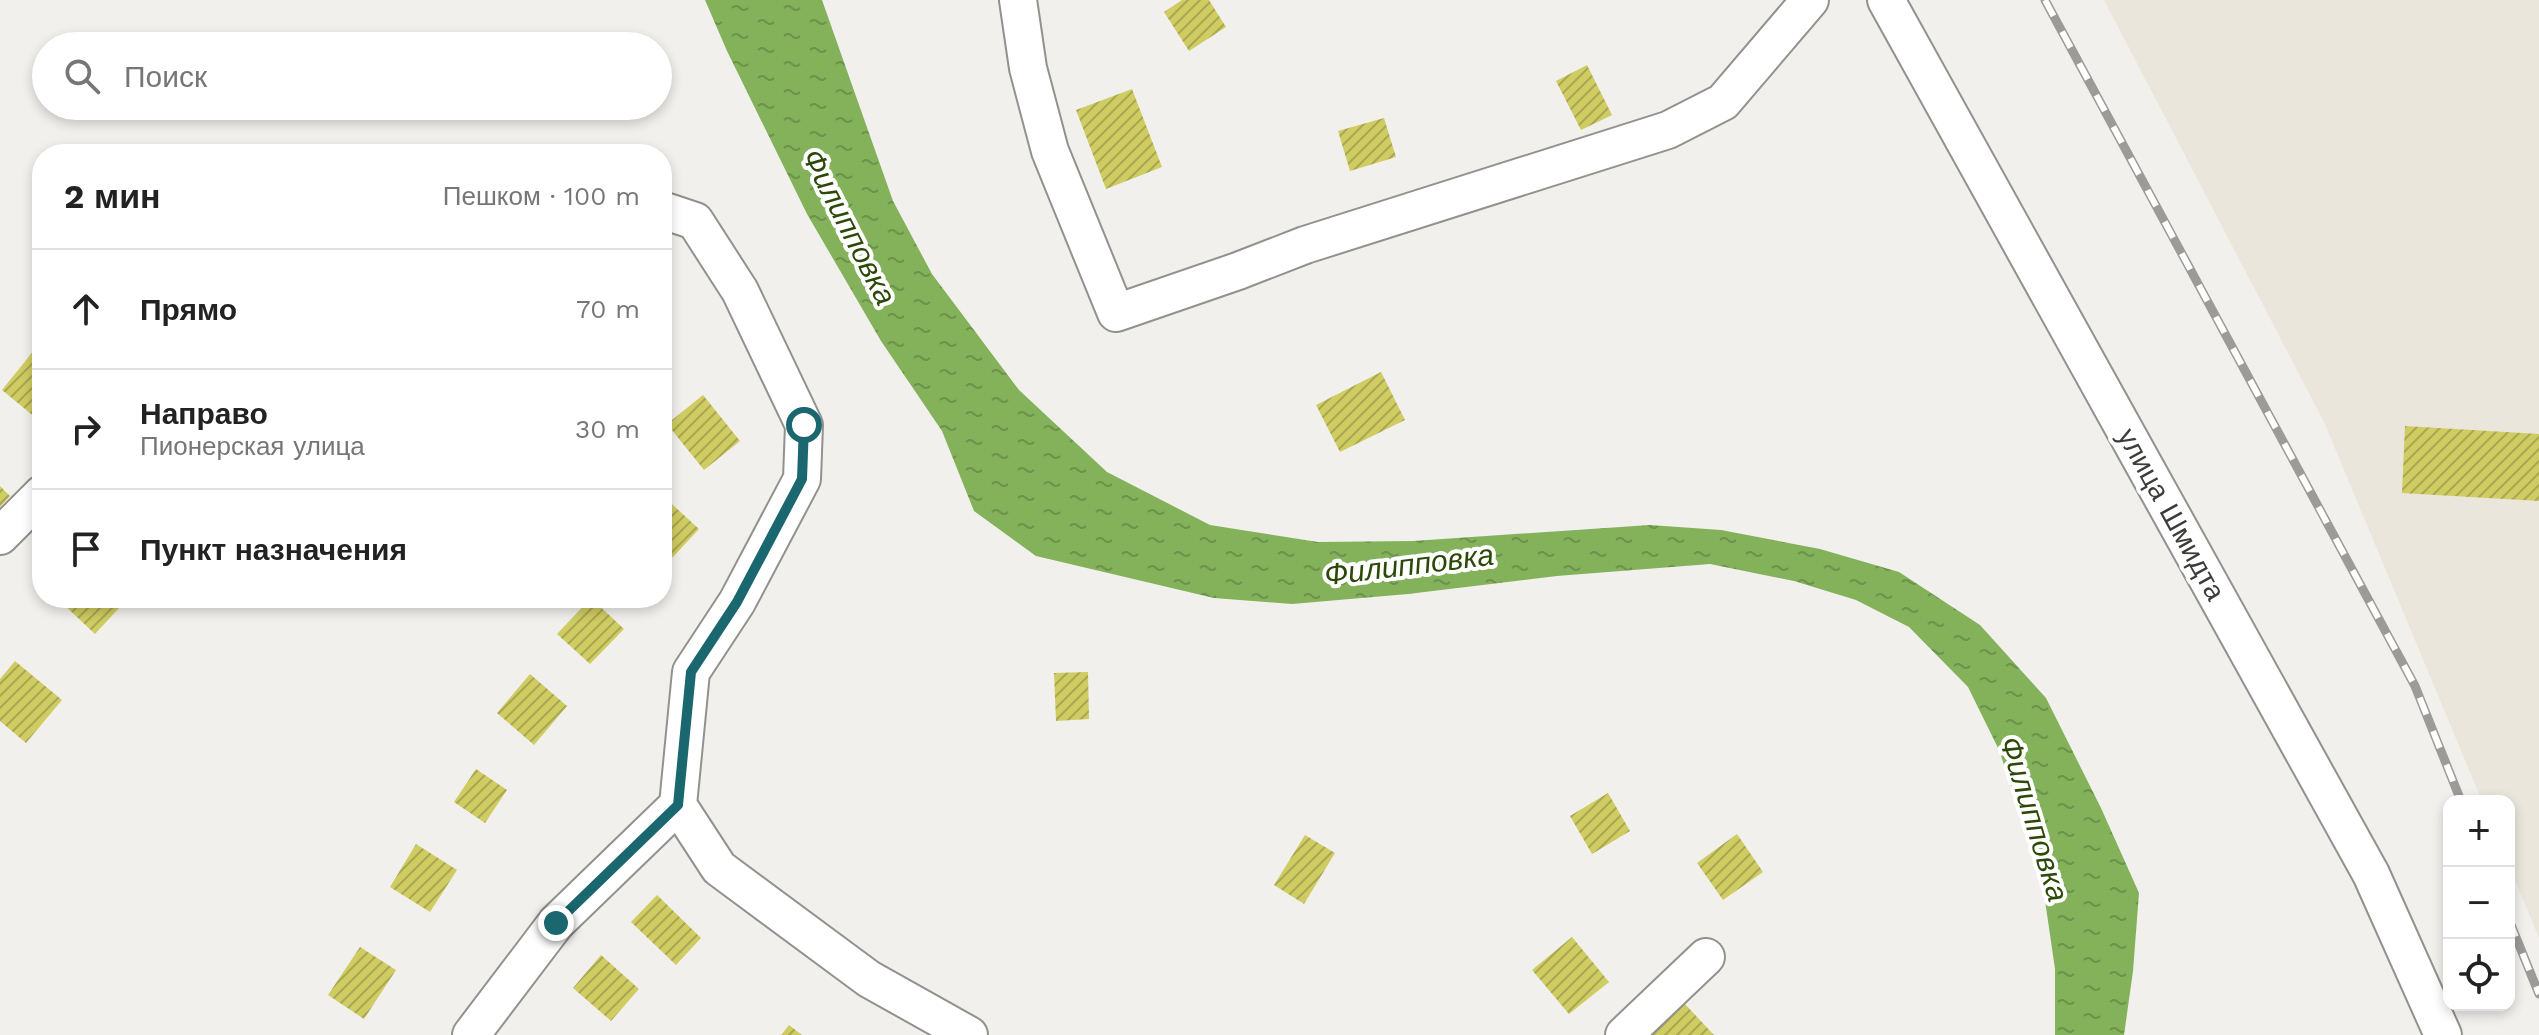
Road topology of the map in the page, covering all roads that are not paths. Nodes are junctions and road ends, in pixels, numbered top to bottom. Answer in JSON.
{"nodes":[{"id":1,"x":1018,"y":0,"type":"edge"},
{"id":2,"x":1810,"y":0,"type":"edge"},
{"id":3,"x":1886,"y":0,"type":"edge"},
{"id":4,"x":672,"y":213,"type":"edge"},
{"id":5,"x":32,"y":504,"type":"edge"},
{"id":6,"x":0,"y":536,"type":"edge"},
{"id":7,"x":678,"y":805,"type":"junction"},
{"id":8,"x":1706,"y":957,"type":"dead end"},
{"id":9,"x":471,"y":1035,"type":"edge"},
{"id":10,"x":969,"y":1035,"type":"edge"},
{"id":11,"x":1624,"y":1035,"type":"edge"},
{"id":12,"x":2443,"y":1035,"type":"edge"}],
"edges":[{"from":1,"to":2,"type":"street"},
{"from":3,"to":12,"type":"street","name":"улица Шмидта"},
{"from":4,"to":7,"type":"street"},
{"from":5,"to":6,"type":"street"},
{"from":7,"to":9,"type":"street"},
{"from":7,"to":10,"type":"street"},
{"from":8,"to":11,"type":"street"}]}
